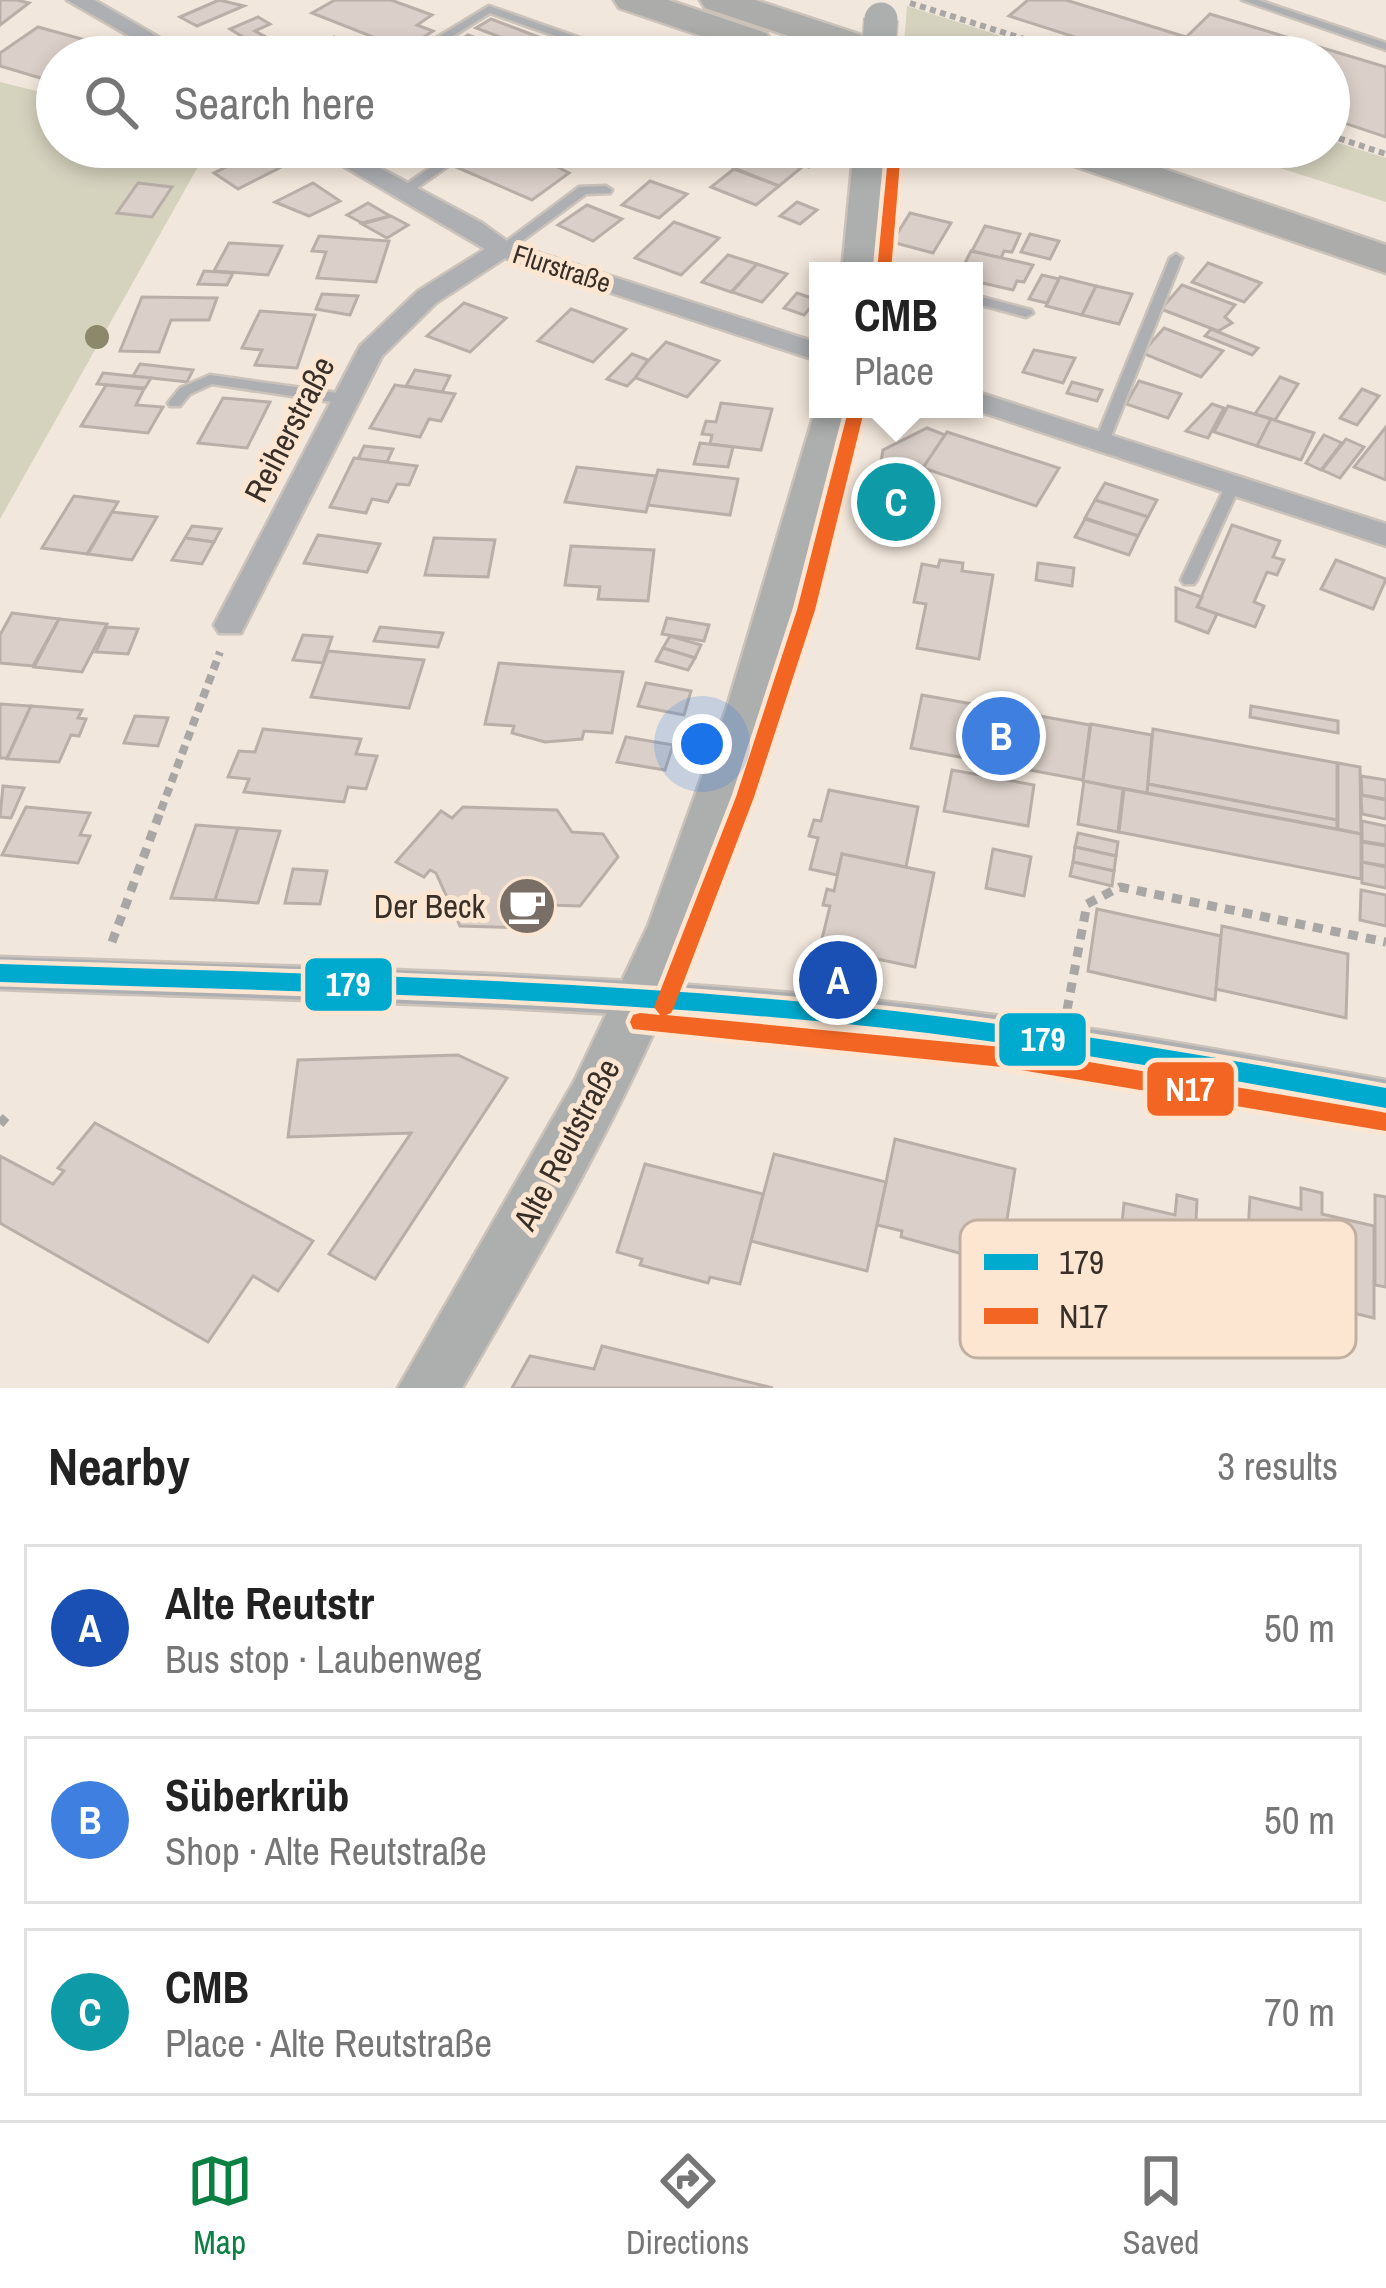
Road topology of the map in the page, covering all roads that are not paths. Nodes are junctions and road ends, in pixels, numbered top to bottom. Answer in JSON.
{"nodes":[{"id":1,"x":78,"y":0,"type":"edge"},
{"id":2,"x":632,"y":0,"type":"edge"},
{"id":3,"x":718,"y":0,"type":"edge"},
{"id":4,"x":1247,"y":0,"type":"edge"},
{"id":5,"x":889,"y":6,"type":"edge"},
{"id":6,"x":144,"y":36,"type":"edge"},
{"id":7,"x":446,"y":36,"type":"edge"},
{"id":8,"x":566,"y":36,"type":"edge"},
{"id":9,"x":737,"y":36,"type":"edge"},
{"id":10,"x":827,"y":36,"type":"edge"},
{"id":11,"x":883,"y":36,"type":"edge"},
{"id":12,"x":1386,"y":47,"type":"edge"},
{"id":13,"x":360,"y":168,"type":"edge"},
{"id":14,"x":438,"y":168,"type":"edge"},
{"id":15,"x":869,"y":168,"type":"edge"},
{"id":16,"x":1121,"y":168,"type":"edge"},
{"id":17,"x":1226,"y":168,"type":"edge"},
{"id":18,"x":606,"y":190,"type":"dead end"},
{"id":19,"x":403,"y":192,"type":"junction"},
{"id":20,"x":1386,"y":221,"type":"edge"},
{"id":21,"x":502,"y":249,"type":"junction"},
{"id":22,"x":1176,"y":257,"type":"dead end"},
{"id":23,"x":1386,"y":260,"type":"edge"},
{"id":24,"x":865,"y":262,"type":"edge"},
{"id":25,"x":983,"y":301,"type":"edge"},
{"id":26,"x":1026,"y":313,"type":"dead end"},
{"id":27,"x":809,"y":349,"type":"edge"},
{"id":28,"x":345,"y":399,"type":"junction"},
{"id":29,"x":176,"y":403,"type":"dead end"},
{"id":30,"x":983,"y":403,"type":"edge"},
{"id":31,"x":830,"y":418,"type":"edge"},
{"id":32,"x":1103,"y":439,"type":"junction"},
{"id":33,"x":1234,"y":483,"type":"junction"},
{"id":34,"x":1386,"y":535,"type":"edge"},
{"id":35,"x":1189,"y":580,"type":"dead end"},
{"id":36,"x":230,"y":625,"type":"road end"},
{"id":37,"x":0,"y":973,"type":"edge"},
{"id":38,"x":642,"y":998,"type":"junction"},
{"id":39,"x":1386,"y":1098,"type":"edge"},
{"id":40,"x":428,"y":1388,"type":"edge"}],
"edges":[{"from":1,"to":6,"type":"street"},
{"from":2,"to":9,"type":"highway"},
{"from":3,"to":10,"type":"highway"},
{"from":4,"to":12,"type":"lane"},
{"from":5,"to":11,"type":"main road","bridge":true},
{"from":7,"to":8,"type":"lane"},
{"from":13,"to":19,"type":"street","name":"Flurstraße"},
{"from":14,"to":19,"type":"lane"},
{"from":15,"to":24,"type":"main road"},
{"from":16,"to":23,"type":"highway"},
{"from":17,"to":20,"type":"highway"},
{"from":18,"to":21,"type":"lane"},
{"from":19,"to":21,"type":"street","name":"Flurstraße"},
{"from":21,"to":27,"type":"street","name":"Flurstraße"},
{"from":21,"to":28,"type":"street","name":"Reiherstraße"},
{"from":22,"to":32,"type":"lane"},
{"from":25,"to":26,"type":"lane"},
{"from":28,"to":29,"type":"lane"},
{"from":28,"to":36,"type":"street","name":"Reiherstraße"},
{"from":30,"to":32,"type":"street"},
{"from":31,"to":38,"type":"main road","name":"Alte Reutstraße"},
{"from":32,"to":33,"type":"street"},
{"from":33,"to":34,"type":"street"},
{"from":33,"to":35,"type":"lane"},
{"from":37,"to":38,"type":"street"},
{"from":38,"to":39,"type":"street"},
{"from":38,"to":40,"type":"main road","name":"Alte Reutstraße"}]}
